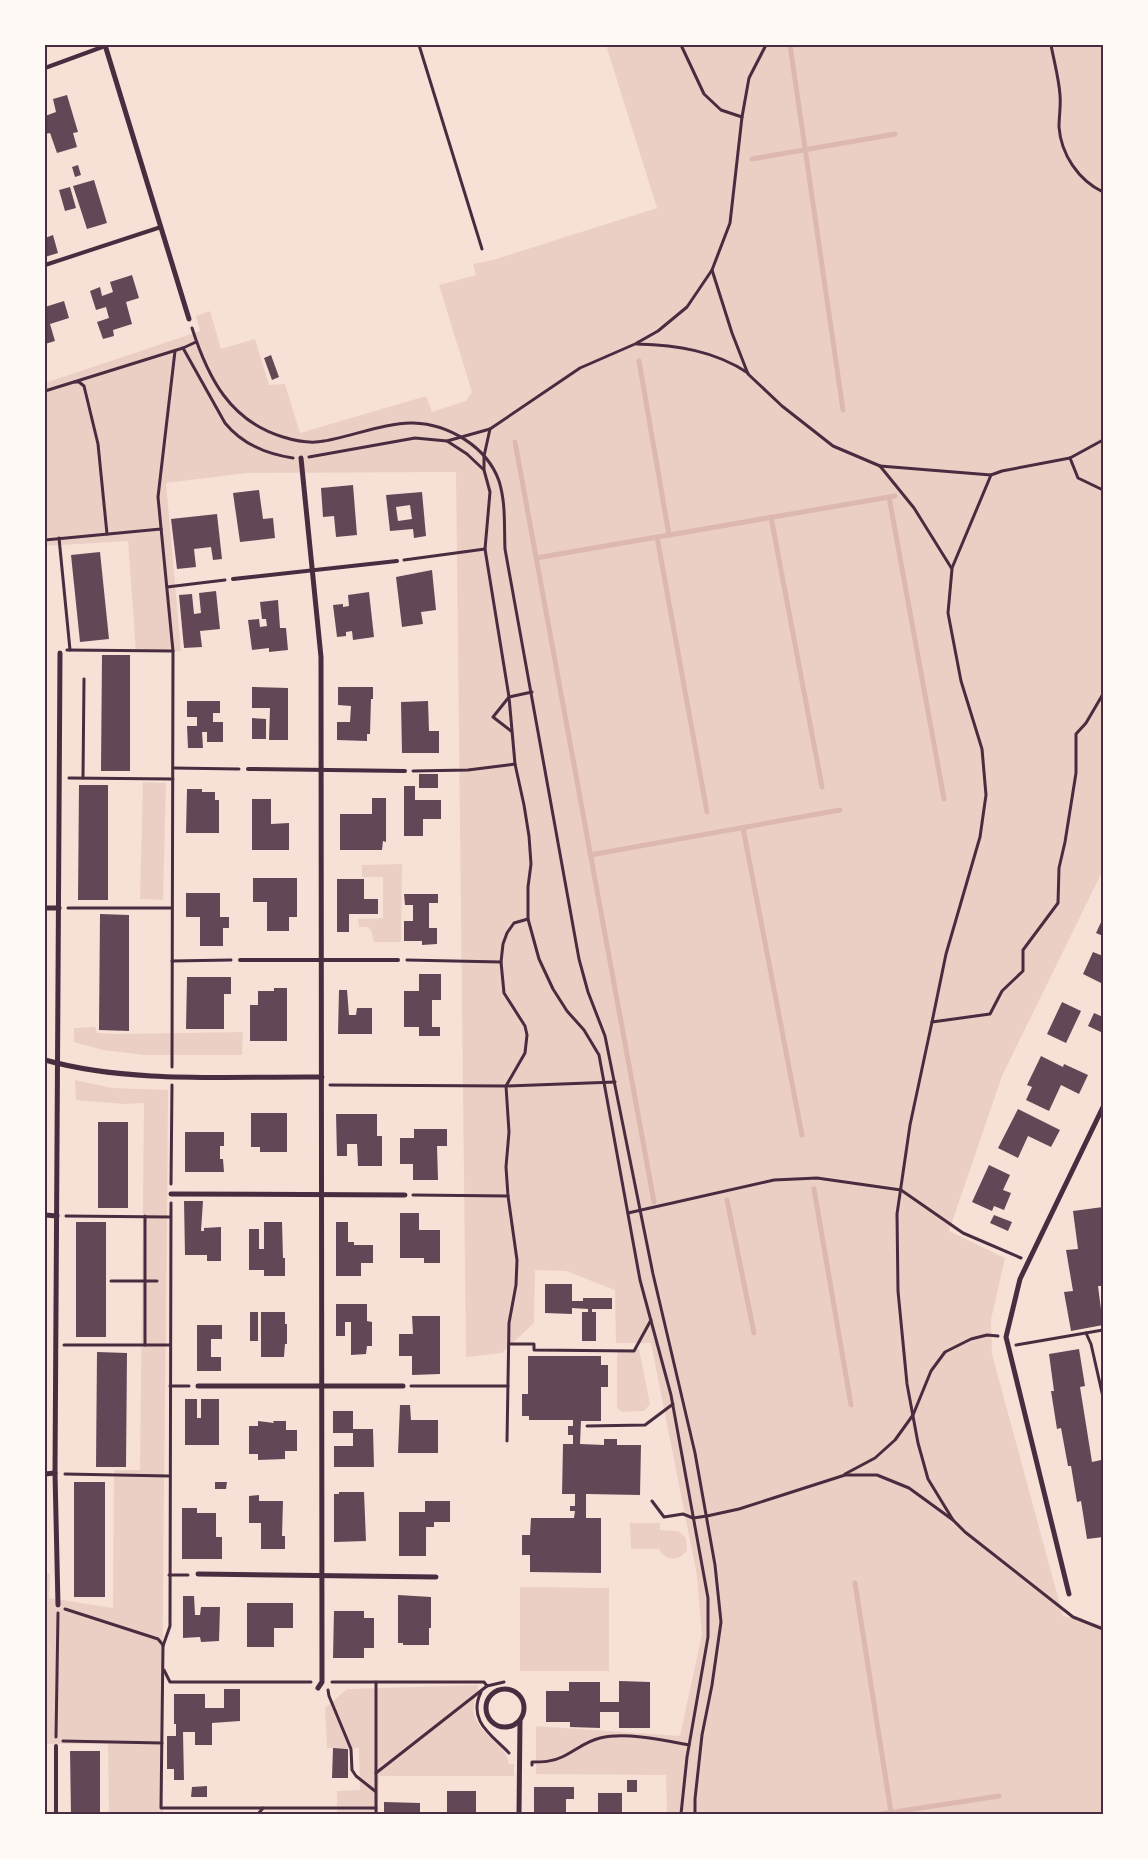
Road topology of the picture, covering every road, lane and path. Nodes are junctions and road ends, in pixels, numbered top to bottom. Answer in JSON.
{"nodes":[{"id":1,"x":419,"y":45,"type":"edge"},
{"id":2,"x":681,"y":45,"type":"edge"},
{"id":3,"x":766,"y":45,"type":"edge"},
{"id":4,"x":1051,"y":45,"type":"edge"},
{"id":5,"x":105,"y":46,"type":"edge"},
{"id":6,"x":45,"y":68,"type":"edge"},
{"id":7,"x":742,"y":117,"type":"junction"},
{"id":8,"x":1103,"y":192,"type":"edge"},
{"id":9,"x":161,"y":227,"type":"junction"},
{"id":10,"x":482,"y":249,"type":"dead end"},
{"id":11,"x":45,"y":265,"type":"edge"},
{"id":12,"x":712,"y":270,"type":"junction"},
{"id":13,"x":189,"y":319,"type":"joint"},
{"id":14,"x":196,"y":342,"type":"junction"},
{"id":15,"x":635,"y":344,"type":"junction"},
{"id":16,"x":183,"y":348,"type":"junction"},
{"id":17,"x":175,"y":351,"type":"junction"},
{"id":18,"x":748,"y":374,"type":"junction"},
{"id":19,"x":75,"y":382,"type":"junction"},
{"id":20,"x":45,"y":391,"type":"edge"},
{"id":21,"x":490,"y":429,"type":"junction"},
{"id":22,"x":464,"y":437,"type":"junction"},
{"id":23,"x":1103,"y":440,"type":"edge"},
{"id":24,"x":447,"y":441,"type":"junction"},
{"id":25,"x":484,"y":456,"type":"junction"},
{"id":26,"x":301,"y":458,"type":"junction"},
{"id":27,"x":1070,"y":458,"type":"junction"},
{"id":28,"x":880,"y":466,"type":"junction"},
{"id":29,"x":484,"y":470,"type":"junction"},
{"id":30,"x":991,"y":475,"type":"junction"},
{"id":31,"x":1103,"y":490,"type":"edge"},
{"id":32,"x":161,"y":529,"type":"junction"},
{"id":33,"x":107,"y":534,"type":"junction"},
{"id":34,"x":59,"y":538,"type":"junction"},
{"id":35,"x":45,"y":540,"type":"edge"},
{"id":36,"x":485,"y":550,"type":"junction"},
{"id":37,"x":397,"y":561,"type":"joint"},
{"id":38,"x":952,"y":569,"type":"junction"},
{"id":39,"x":313,"y":570,"type":"junction"},
{"id":40,"x":233,"y":579,"type":"joint"},
{"id":41,"x":167,"y":587,"type":"junction"},
{"id":42,"x":70,"y":650,"type":"junction"},
{"id":43,"x":62,"y":651,"type":"joint"},
{"id":44,"x":173,"y":651,"type":"junction"},
{"id":45,"x":84,"y":679,"type":"dead end"},
{"id":46,"x":532,"y":692,"type":"junction"},
{"id":47,"x":1103,"y":694,"type":"edge"},
{"id":48,"x":509,"y":697,"type":"junction"},
{"id":49,"x":512,"y":731,"type":"junction"},
{"id":50,"x":515,"y":764,"type":"junction"},
{"id":51,"x":173,"y":768,"type":"junction"},
{"id":52,"x":248,"y":769,"type":"joint"},
{"id":53,"x":321,"y":769,"type":"junction"},
{"id":54,"x":405,"y":771,"type":"joint"},
{"id":55,"x":67,"y":778,"type":"dead end"},
{"id":56,"x":83,"y":778,"type":"junction"},
{"id":57,"x":173,"y":779,"type":"junction"},
{"id":58,"x":45,"y":908,"type":"edge"},
{"id":59,"x":59,"y":908,"type":"junction"},
{"id":60,"x":172,"y":908,"type":"junction"},
{"id":61,"x":528,"y":919,"type":"junction"},
{"id":62,"x":172,"y":960,"type":"junction"},
{"id":63,"x":240,"y":960,"type":"joint"},
{"id":64,"x":322,"y":960,"type":"junction"},
{"id":65,"x":398,"y":960,"type":"joint"},
{"id":66,"x":501,"y":962,"type":"junction"},
{"id":67,"x":932,"y":1022,"type":"junction"},
{"id":68,"x":45,"y":1060,"type":"edge"},
{"id":69,"x":58,"y":1063,"type":"junction"},
{"id":70,"x":172,"y":1068,"type":"dead end"},
{"id":71,"x":322,"y":1077,"type":"junction"},
{"id":72,"x":604,"y":1082,"type":"junction"},
{"id":73,"x":615,"y":1082,"type":"junction"},
{"id":74,"x":172,"y":1085,"type":"dead end"},
{"id":75,"x":322,"y":1085,"type":"junction"},
{"id":76,"x":506,"y":1086,"type":"junction"},
{"id":77,"x":1103,"y":1107,"type":"edge"},
{"id":78,"x":900,"y":1190,"type":"junction"},
{"id":79,"x":171,"y":1194,"type":"junction"},
{"id":80,"x":322,"y":1195,"type":"junction"},
{"id":81,"x":405,"y":1195,"type":"joint"},
{"id":82,"x":508,"y":1196,"type":"junction"},
{"id":83,"x":640,"y":1210,"type":"junction"},
{"id":84,"x":628,"y":1213,"type":"junction"},
{"id":85,"x":45,"y":1215,"type":"edge"},
{"id":86,"x":57,"y":1216,"type":"junction"},
{"id":87,"x":145,"y":1216,"type":"junction"},
{"id":88,"x":170,"y":1217,"type":"junction"},
{"id":89,"x":1029,"y":1261,"type":"junction"},
{"id":90,"x":111,"y":1281,"type":"dead end"},
{"id":91,"x":146,"y":1281,"type":"junction"},
{"id":92,"x":158,"y":1281,"type":"dead end"},
{"id":93,"x":651,"y":1320,"type":"junction"},
{"id":94,"x":1103,"y":1330,"type":"edge"},
{"id":95,"x":1086,"y":1333,"type":"junction"},
{"id":96,"x":1006,"y":1336,"type":"junction"},
{"id":97,"x":509,"y":1344,"type":"junction"},
{"id":98,"x":1020,"y":1344,"type":"dead end"},
{"id":99,"x":64,"y":1345,"type":"dead end"},
{"id":100,"x":170,"y":1345,"type":"junction"},
{"id":101,"x":145,"y":1346,"type":"junction"},
{"id":102,"x":170,"y":1386,"type":"junction"},
{"id":103,"x":198,"y":1386,"type":"joint"},
{"id":104,"x":322,"y":1386,"type":"junction"},
{"id":105,"x":403,"y":1386,"type":"joint"},
{"id":106,"x":508,"y":1386,"type":"junction"},
{"id":107,"x":1103,"y":1397,"type":"edge"},
{"id":108,"x":673,"y":1404,"type":"junction"},
{"id":109,"x":913,"y":1415,"type":"junction"},
{"id":110,"x":586,"y":1426,"type":"dead end"},
{"id":111,"x":507,"y":1441,"type":"dead end"},
{"id":112,"x":56,"y":1473,"type":"junction"},
{"id":113,"x":45,"y":1474,"type":"edge"},
{"id":114,"x":845,"y":1474,"type":"junction"},
{"id":115,"x":169,"y":1476,"type":"junction"},
{"id":116,"x":652,"y":1501,"type":"dead end"},
{"id":117,"x":707,"y":1516,"type":"junction"},
{"id":118,"x":694,"y":1518,"type":"junction"},
{"id":119,"x":953,"y":1520,"type":"junction"},
{"id":120,"x":198,"y":1574,"type":"joint"},
{"id":121,"x":169,"y":1575,"type":"junction"},
{"id":122,"x":320,"y":1576,"type":"junction"},
{"id":123,"x":436,"y":1577,"type":"dead end"},
{"id":124,"x":1069,"y":1594,"type":"dead end"},
{"id":125,"x":58,"y":1605,"type":"dead end"},
{"id":126,"x":1103,"y":1628,"type":"edge"},
{"id":127,"x":163,"y":1646,"type":"junction"},
{"id":128,"x":328,"y":1682,"type":"dead end"},
{"id":129,"x":376,"y":1682,"type":"dead end"},
{"id":130,"x":487,"y":1686,"type":"dead end"},
{"id":131,"x":318,"y":1688,"type":"dead end"},
{"id":132,"x":483,"y":1690,"type":"junction"},
{"id":133,"x":520,"y":1721,"type":"junction"},
{"id":134,"x":162,"y":1743,"type":"junction"},
{"id":135,"x":689,"y":1745,"type":"junction"},
{"id":136,"x":56,"y":1746,"type":"dead end"},
{"id":137,"x":510,"y":1755,"type":"dead end"},
{"id":138,"x":532,"y":1768,"type":"dead end"},
{"id":139,"x":376,"y":1773,"type":"junction"},
{"id":140,"x":376,"y":1791,"type":"junction"},
{"id":141,"x":170,"y":1808,"type":"junction"},
{"id":142,"x":263,"y":1808,"type":"junction"},
{"id":143,"x":376,"y":1808,"type":"junction"},
{"id":144,"x":56,"y":1814,"type":"edge"},
{"id":145,"x":170,"y":1814,"type":"edge"},
{"id":146,"x":258,"y":1814,"type":"edge"},
{"id":147,"x":376,"y":1814,"type":"edge"},
{"id":148,"x":519,"y":1814,"type":"edge"},
{"id":149,"x":681,"y":1814,"type":"edge"},
{"id":150,"x":695,"y":1814,"type":"edge"}],
"edges":[{"from":1,"to":10,"type":"path"},
{"from":2,"to":7,"type":"path"},
{"from":3,"to":7,"type":"path"},
{"from":4,"to":8,"type":"path"},
{"from":5,"to":6,"type":"lane"},
{"from":5,"to":9,"type":"street"},
{"from":7,"to":12,"type":"path"},
{"from":9,"to":11,"type":"lane"},
{"from":9,"to":13,"type":"street"},
{"from":12,"to":15,"type":"path"},
{"from":12,"to":18,"type":"path"},
{"from":13,"to":14,"type":"path"},
{"from":14,"to":16,"type":"path"},
{"from":14,"to":22,"type":"path"},
{"from":15,"to":18,"type":"path"},
{"from":15,"to":21,"type":"path"},
{"from":16,"to":17,"type":"path"},
{"from":16,"to":26,"type":"path"},
{"from":17,"to":19,"type":"path"},
{"from":17,"to":32,"type":"path"},
{"from":18,"to":28,"type":"path"},
{"from":19,"to":20,"type":"path"},
{"from":19,"to":33,"type":"path"},
{"from":21,"to":22,"type":"path"},
{"from":21,"to":25,"type":"path"},
{"from":22,"to":24,"type":"path"},
{"from":22,"to":25,"type":"path"},
{"from":23,"to":27,"type":"path"},
{"from":24,"to":26,"type":"path"},
{"from":24,"to":29,"type":"path"},
{"from":25,"to":29,"type":"path"},
{"from":25,"to":46,"type":"path"},
{"from":26,"to":39,"type":"street"},
{"from":27,"to":30,"type":"path"},
{"from":27,"to":31,"type":"path"},
{"from":28,"to":30,"type":"path"},
{"from":28,"to":38,"type":"path"},
{"from":29,"to":36,"type":"path"},
{"from":30,"to":38,"type":"path"},
{"from":32,"to":33,"type":"path"},
{"from":32,"to":41,"type":"path"},
{"from":33,"to":34,"type":"path"},
{"from":34,"to":35,"type":"path"},
{"from":34,"to":42,"type":"path"},
{"from":36,"to":37,"type":"path"},
{"from":36,"to":48,"type":"path"},
{"from":37,"to":39,"type":"lane"},
{"from":38,"to":67,"type":"path"},
{"from":39,"to":40,"type":"lane"},
{"from":39,"to":53,"type":"street"},
{"from":40,"to":41,"type":"path"},
{"from":41,"to":44,"type":"path"},
{"from":42,"to":43,"type":"path"},
{"from":42,"to":44,"type":"path"},
{"from":43,"to":59,"type":"street"},
{"from":44,"to":51,"type":"path"},
{"from":45,"to":56,"type":"path"},
{"from":46,"to":48,"type":"path"},
{"from":46,"to":73,"type":"path"},
{"from":47,"to":67,"type":"path"},
{"from":48,"to":49,"type":"path"},
{"from":48,"to":49,"type":"path"},
{"from":49,"to":50,"type":"path"},
{"from":50,"to":54,"type":"path"},
{"from":50,"to":61,"type":"path"},
{"from":51,"to":52,"type":"path"},
{"from":51,"to":57,"type":"path"},
{"from":52,"to":53,"type":"lane"},
{"from":53,"to":54,"type":"lane"},
{"from":53,"to":64,"type":"street"},
{"from":55,"to":56,"type":"path"},
{"from":56,"to":57,"type":"path"},
{"from":57,"to":60,"type":"path"},
{"from":58,"to":59,"type":"street"},
{"from":59,"to":60,"type":"path"},
{"from":59,"to":69,"type":"street"},
{"from":60,"to":62,"type":"path"},
{"from":61,"to":66,"type":"path"},
{"from":61,"to":72,"type":"path"},
{"from":62,"to":63,"type":"path"},
{"from":62,"to":70,"type":"path"},
{"from":63,"to":64,"type":"lane"},
{"from":64,"to":65,"type":"lane"},
{"from":64,"to":71,"type":"street"},
{"from":65,"to":66,"type":"path"},
{"from":66,"to":76,"type":"path"},
{"from":67,"to":78,"type":"path"},
{"from":68,"to":69,"type":"street"},
{"from":69,"to":71,"type":"street"},
{"from":69,"to":86,"type":"street"},
{"from":71,"to":75,"type":"street"},
{"from":72,"to":73,"type":"path"},
{"from":72,"to":76,"type":"path"},
{"from":72,"to":84,"type":"path"},
{"from":73,"to":83,"type":"path"},
{"from":74,"to":79,"type":"path"},
{"from":75,"to":76,"type":"path"},
{"from":75,"to":80,"type":"street"},
{"from":76,"to":82,"type":"path"},
{"from":77,"to":89,"type":"street"},
{"from":78,"to":83,"type":"path"},
{"from":78,"to":89,"type":"path"},
{"from":78,"to":109,"type":"path"},
{"from":79,"to":80,"type":"street"},
{"from":79,"to":88,"type":"path"},
{"from":80,"to":81,"type":"street"},
{"from":80,"to":104,"type":"street"},
{"from":81,"to":82,"type":"path"},
{"from":82,"to":97,"type":"path"},
{"from":83,"to":84,"type":"path"},
{"from":83,"to":117,"type":"path"},
{"from":84,"to":93,"type":"path"},
{"from":85,"to":86,"type":"street"},
{"from":86,"to":87,"type":"path"},
{"from":86,"to":112,"type":"street"},
{"from":87,"to":88,"type":"path"},
{"from":87,"to":91,"type":"path"},
{"from":88,"to":100,"type":"path"},
{"from":89,"to":96,"type":"street"},
{"from":90,"to":91,"type":"path"},
{"from":91,"to":92,"type":"path"},
{"from":91,"to":101,"type":"path"},
{"from":93,"to":97,"type":"path"},
{"from":93,"to":108,"type":"path"},
{"from":94,"to":95,"type":"path"},
{"from":95,"to":98,"type":"path"},
{"from":95,"to":107,"type":"path"},
{"from":96,"to":109,"type":"path"},
{"from":96,"to":124,"type":"street"},
{"from":97,"to":106,"type":"path"},
{"from":99,"to":101,"type":"path"},
{"from":100,"to":101,"type":"path"},
{"from":100,"to":102,"type":"path"},
{"from":102,"to":103,"type":"path"},
{"from":102,"to":115,"type":"path"},
{"from":103,"to":104,"type":"street"},
{"from":104,"to":105,"type":"street"},
{"from":104,"to":122,"type":"street"},
{"from":105,"to":106,"type":"path"},
{"from":106,"to":111,"type":"path"},
{"from":108,"to":110,"type":"path"},
{"from":108,"to":118,"type":"path"},
{"from":109,"to":114,"type":"path"},
{"from":109,"to":119,"type":"path"},
{"from":112,"to":113,"type":"street"},
{"from":112,"to":115,"type":"path"},
{"from":112,"to":125,"type":"street"},
{"from":114,"to":117,"type":"path"},
{"from":114,"to":119,"type":"path"},
{"from":115,"to":121,"type":"path"},
{"from":116,"to":118,"type":"path"},
{"from":117,"to":118,"type":"path"},
{"from":117,"to":150,"type":"path"},
{"from":118,"to":135,"type":"path"},
{"from":119,"to":126,"type":"path"},
{"from":120,"to":121,"type":"path"},
{"from":120,"to":122,"type":"street"},
{"from":121,"to":127,"type":"path"},
{"from":122,"to":123,"type":"street"},
{"from":122,"to":131,"type":"street"},
{"from":127,"to":134,"type":"path"},
{"from":127,"to":134,"type":"path"},
{"from":128,"to":140,"type":"path"},
{"from":129,"to":139,"type":"path"},
{"from":130,"to":132,"type":"path"},
{"from":132,"to":137,"type":"path"},
{"from":132,"to":139,"type":"path"},
{"from":133,"to":133,"type":"street"},
{"from":133,"to":148,"type":"street"},
{"from":134,"to":141,"type":"path"},
{"from":135,"to":138,"type":"path"},
{"from":135,"to":149,"type":"path"},
{"from":136,"to":144,"type":"lane"},
{"from":139,"to":140,"type":"path"},
{"from":140,"to":143,"type":"path"},
{"from":141,"to":142,"type":"path"},
{"from":141,"to":145,"type":"path"},
{"from":142,"to":143,"type":"path"},
{"from":142,"to":146,"type":"path"},
{"from":143,"to":147,"type":"path"}]}
